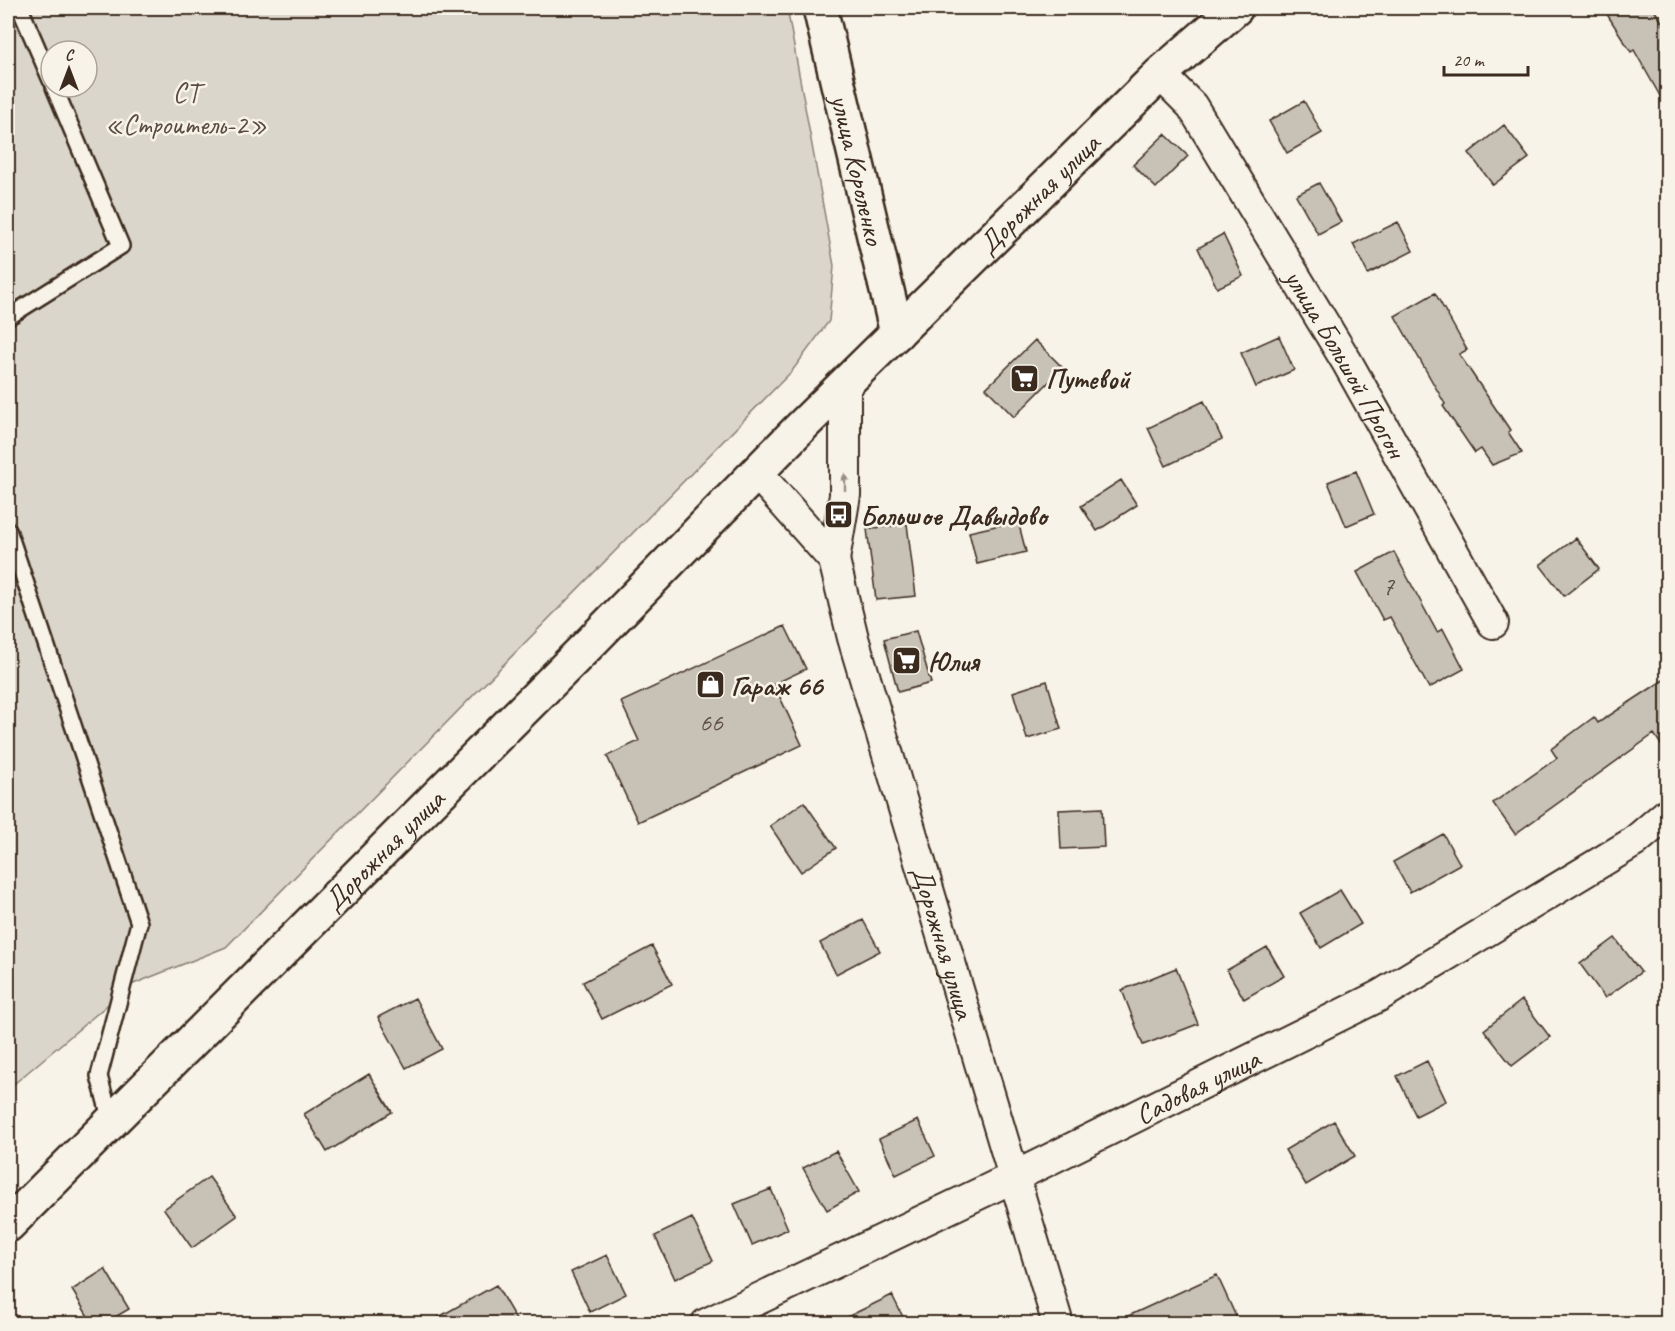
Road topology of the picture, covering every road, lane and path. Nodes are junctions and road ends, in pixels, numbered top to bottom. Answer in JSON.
{"nodes":[{"id":1,"x":20,"y":8,"type":"edge"},
{"id":2,"x":820,"y":8,"type":"edge"},
{"id":3,"x":1236,"y":8,"type":"edge"},
{"id":4,"x":39,"y":52,"type":"edge"},
{"id":5,"x":1160,"y":74,"type":"junction"},
{"id":6,"x":59,"y":99,"type":"edge"},
{"id":7,"x":8,"y":317,"type":"edge"},
{"id":8,"x":897,"y":333,"type":"junction"},
{"id":9,"x":845,"y":384,"type":"junction"},
{"id":10,"x":757,"y":473,"type":"junction"},
{"id":11,"x":8,"y":530,"type":"edge"},
{"id":12,"x":834,"y":561,"type":"junction"},
{"id":13,"x":1493,"y":623,"type":"dead end"},
{"id":14,"x":1668,"y":813,"type":"edge"},
{"id":15,"x":111,"y":1122,"type":"junction"},
{"id":16,"x":1012,"y":1178,"type":"junction"},
{"id":17,"x":8,"y":1225,"type":"edge"},
{"id":18,"x":706,"y":1323,"type":"edge"},
{"id":19,"x":1058,"y":1323,"type":"edge"}],
"edges":[{"from":1,"to":4,"type":"lane"},
{"from":2,"to":8,"type":"main road","name":"улица Короленко"},
{"from":3,"to":5,"type":"main road","name":"Дорожная улица"},
{"from":5,"to":8,"type":"main road","name":"Дорожная улица"},
{"from":5,"to":13,"type":"street","name":"улица Большой Прогон"},
{"from":6,"to":7,"type":"lane"},
{"from":8,"to":9,"type":"main road","name":"Дорожная улица"},
{"from":9,"to":10,"type":"main road","name":"Дорожная улица"},
{"from":12,"to":9,"type":"street","name":"Дорожная улица","one_way":true},
{"from":10,"to":12,"type":"street","name":"Дорожная улица"},
{"from":10,"to":15,"type":"main road","name":"Дорожная улица"},
{"from":11,"to":15,"type":"lane"},
{"from":12,"to":16,"type":"street","name":"Дорожная улица"},
{"from":14,"to":16,"type":"street","name":"Садовая улица"},
{"from":15,"to":17,"type":"main road","name":"Дорожная улица"},
{"from":16,"to":18,"type":"street","name":"Садовая улица"},
{"from":16,"to":19,"type":"street","name":"Дорожная улица"}]}
